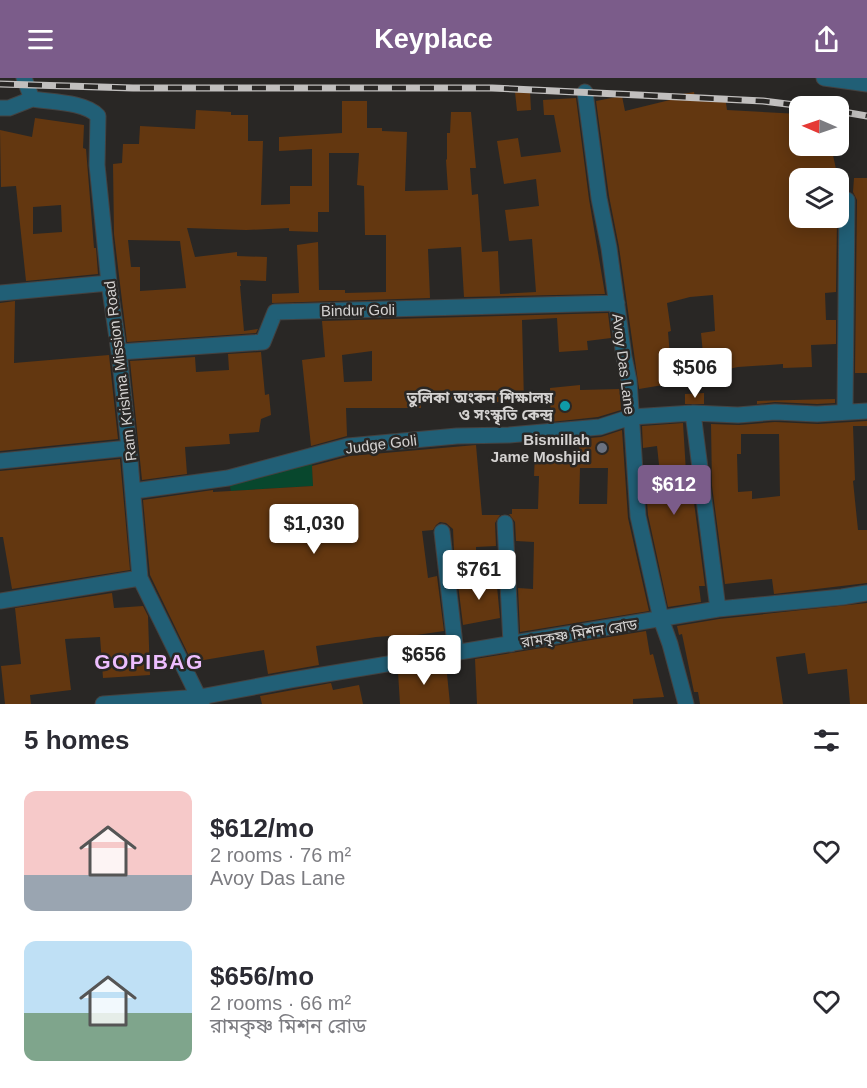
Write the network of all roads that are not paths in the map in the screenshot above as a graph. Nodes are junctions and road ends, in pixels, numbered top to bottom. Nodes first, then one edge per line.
1 (24, 78) edge
2 (824, 78) edge
3 (867, 84) edge
4 (585, 92) dead end
5 (32, 99) junction
6 (0, 108) edge
7 (848, 228) edge
8 (109, 283) junction
9 (0, 294) edge
10 (617, 303) junction
11 (119, 352) junction
12 (845, 411) junction
13 (867, 411) edge
14 (693, 413) junction
15 (632, 417) junction
16 (129, 448) junction
17 (0, 461) edge
18 (134, 491) junction
19 (505, 523) dead end
20 (442, 532) dead end
21 (140, 578) junction
22 (867, 593) edge
23 (0, 601) edge
24 (718, 609) junction
25 (661, 619) junction
26 (511, 644) junction
27 (456, 653) junction
28 (201, 701) edge
29 (103, 704) edge
30 (686, 704) edge

1 - 5 street
2 - 3 street
4 - 10 street, Avoy Das Lane
5 - 6 street
5 - 8 street, Ram Krishna Mission Road
7 - 12 street
8 - 9 street
8 - 11 street, Ram Krishna Mission Road
10 - 11 street, Bindur Goli
10 - 15 street, Avoy Das Lane
11 - 16 street, Ram Krishna Mission Road
12 - 13 street, Judge Goli
12 - 14 street, Judge Goli
14 - 15 street, Judge Goli
14 - 24 street
15 - 18 street, Judge Goli
15 - 25 street, Avoy Das Lane
16 - 17 street
16 - 18 street, Ram Krishna Mission Road
18 - 21 street, Ram Krishna Mission Road
19 - 26 street
20 - 27 street
21 - 23 street
21 - 28 street, Ram Krishna Mission Road
22 - 24 street, রামকৃষ্ণ মিশন রোড
24 - 25 street, রামকৃষ্ণ মিশন রোড
25 - 26 street, রামকৃষ্ণ মিশন রোড
25 - 30 street, Avoy Das Lane
26 - 27 street, রামকৃষ্ণ মিশন রোড
27 - 28 street, রামকৃষ্ণ মিশন রোড
28 - 29 street, রামকৃষ্ণ মিশন রোড

